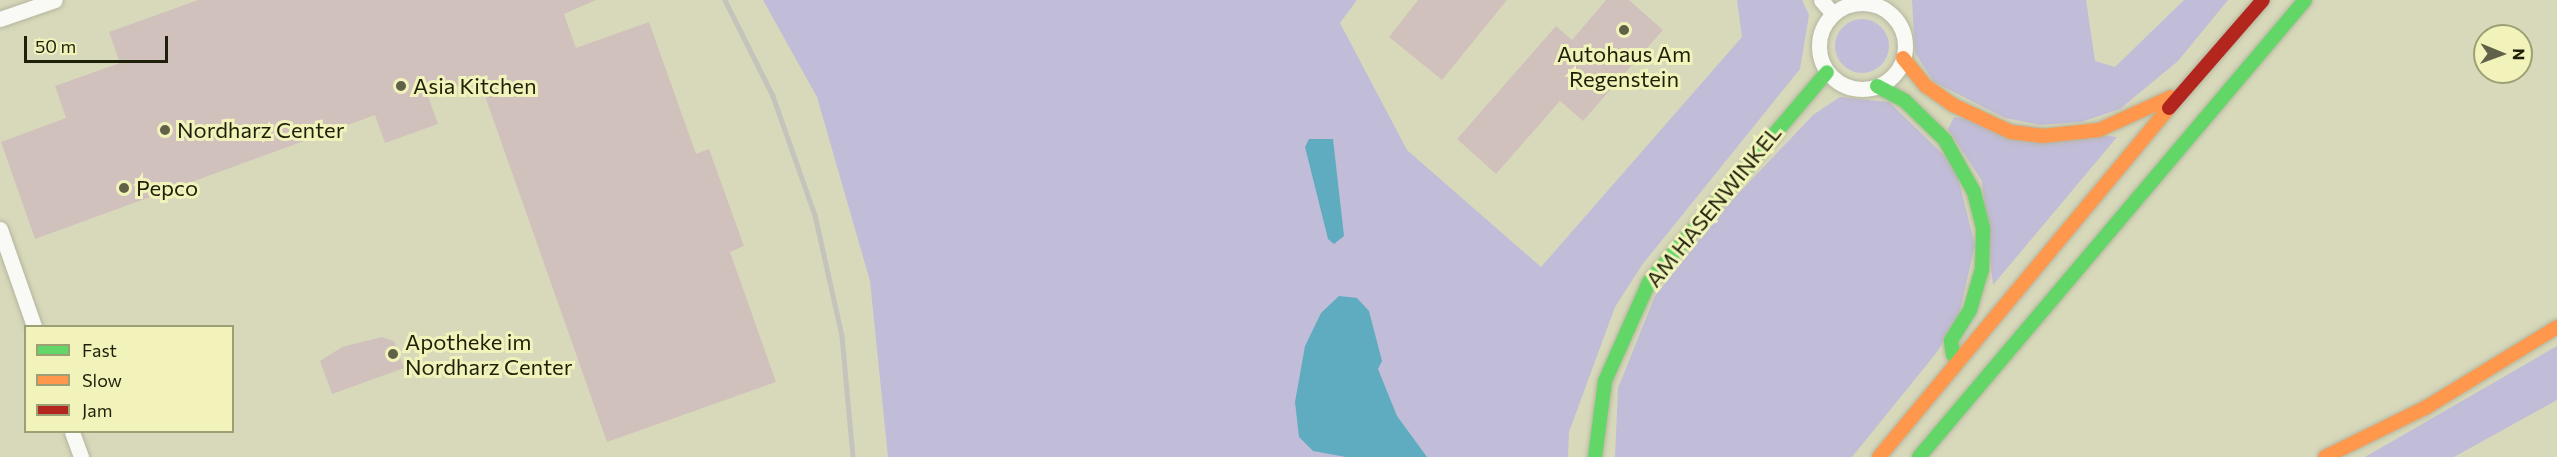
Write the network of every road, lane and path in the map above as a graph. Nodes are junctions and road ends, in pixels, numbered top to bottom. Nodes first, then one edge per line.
1 (55, 0) edge
2 (1821, 0) edge
3 (2263, 0) edge
4 (2304, 0) edge
5 (1885, 4) edge
6 (1833, 14) junction
7 (0, 18) edge
8 (1903, 57) junction
9 (1827, 72) junction
10 (1877, 86) junction
11 (2181, 93) junction
12 (0, 229) edge
13 (33, 325) edge
14 (2557, 327) edge
15 (1955, 363) junction
16 (72, 433) edge
17 (81, 457) edge
18 (1595, 457) edge
19 (1879, 457) edge
20 (1919, 457) edge
21 (2325, 457) edge

1 - 7 street
2 - 6 street
3 - 11 main road
4 - 20 main road
5 - 6 street
5 - 8 street
6 - 9 street
8 - 10 street
8 - 11 main road
9 - 10 street
9 - 18 main road, AM HASENWINKEL
10 - 15 main road
11 - 15 main road
12 - 13 street
14 - 21 main road
15 - 19 main road
16 - 17 street

